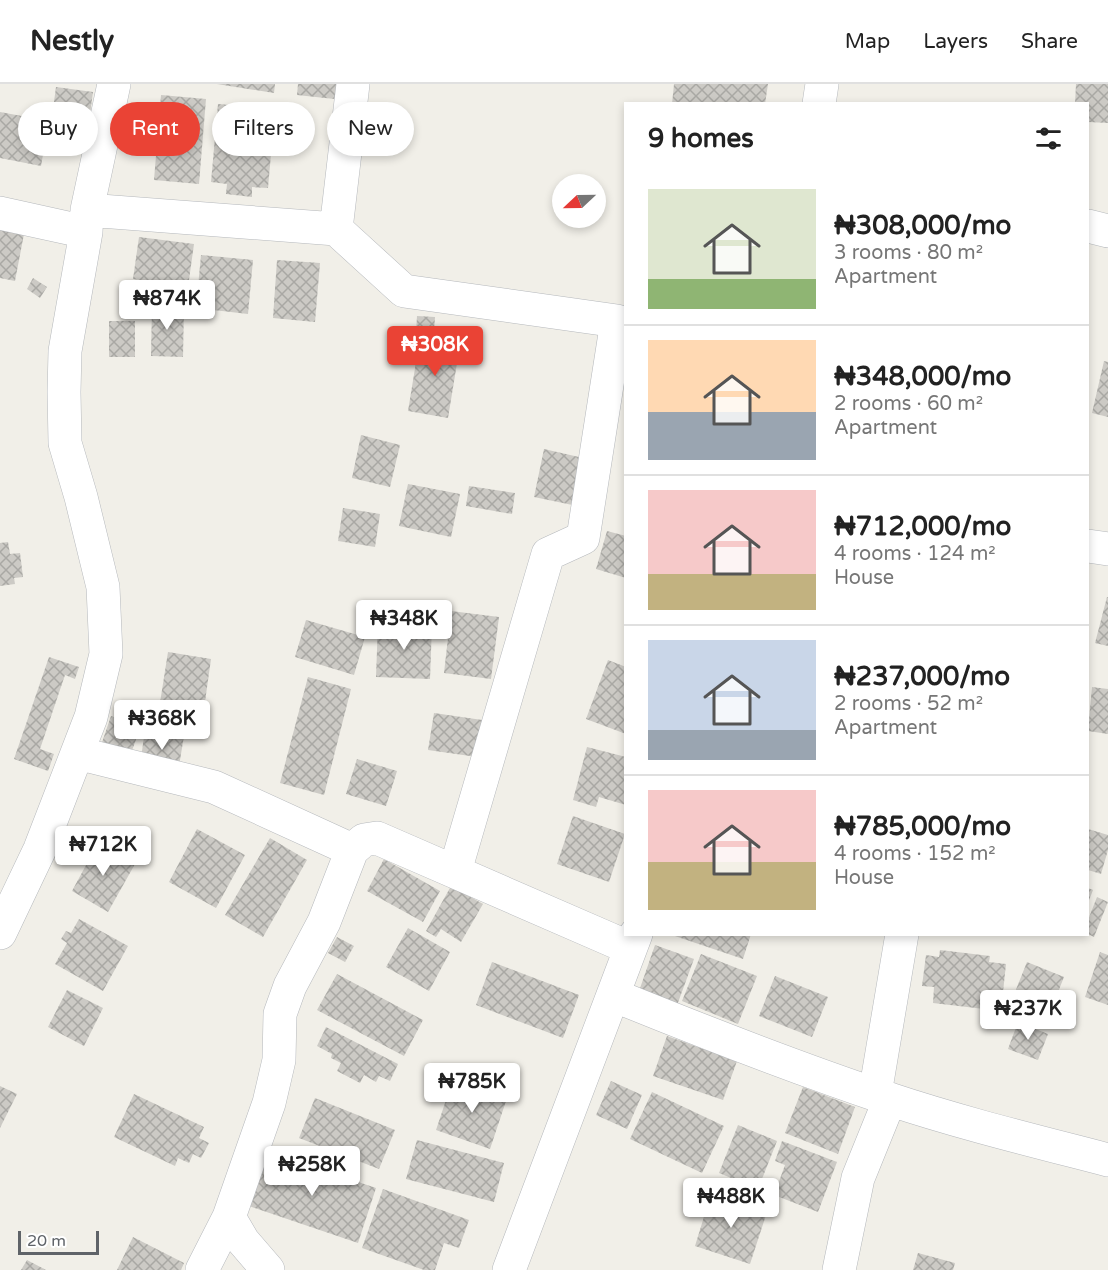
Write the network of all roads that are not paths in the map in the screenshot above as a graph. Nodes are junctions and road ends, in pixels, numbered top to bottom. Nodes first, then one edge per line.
1 (114, 84) edge
2 (353, 84) edge
3 (822, 84) edge
4 (819, 102) edge
5 (0, 213) edge
6 (87, 221) junction
7 (1089, 226) edge
8 (336, 230) junction
9 (1108, 231) edge
10 (1089, 546) edge
11 (1108, 549) edge
12 (77, 753) junction
13 (352, 850) junction
14 (455, 871) junction
15 (0, 933) edge
16 (902, 936) edge
17 (633, 941) edge
18 (613, 995) junction
19 (883, 1096) junction
20 (1108, 1160) edge
21 (230, 1217) junction
22 (202, 1270) edge
23 (268, 1270) edge
24 (509, 1270) edge
25 (839, 1270) edge

1 - 6 street
2 - 8 street
3 - 4 street
5 - 6 street
6 - 8 street
6 - 12 street
7 - 9 street
8 - 14 street
10 - 11 street
12 - 13 street
12 - 15 street
13 - 14 street
13 - 21 street
14 - 17 street
16 - 19 street
17 - 18 street
18 - 19 street
18 - 24 street
19 - 20 street
19 - 25 street
21 - 22 street
21 - 23 street

